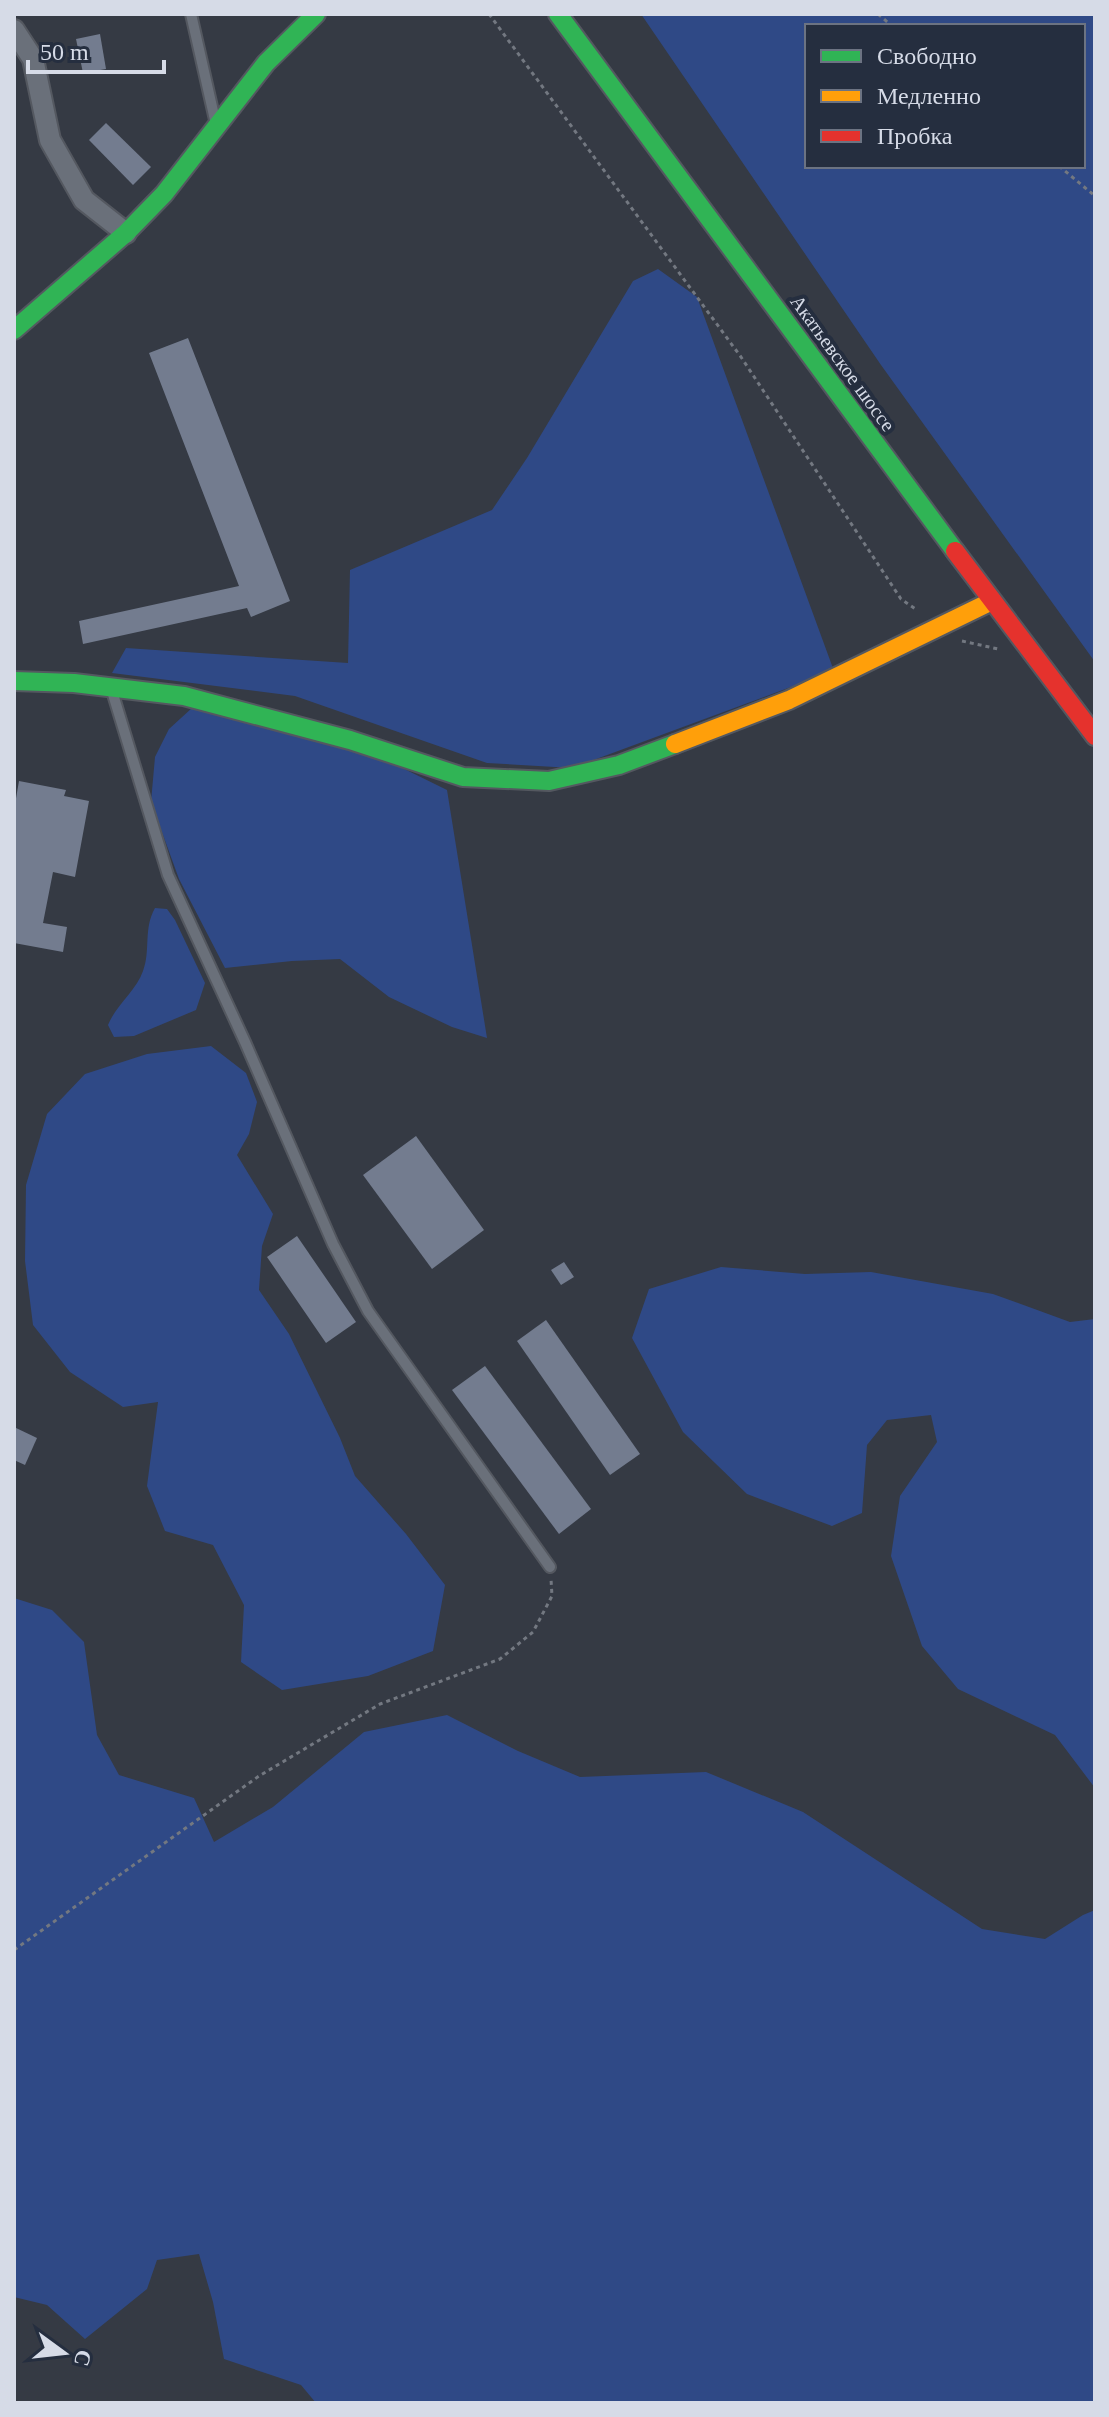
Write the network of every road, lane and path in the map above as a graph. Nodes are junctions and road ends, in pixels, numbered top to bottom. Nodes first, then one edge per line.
1 (191, 14) edge
2 (316, 14) edge
3 (489, 14) edge
4 (558, 14) edge
5 (14, 30) edge
6 (217, 126) junction
7 (1061, 168) edge
8 (1095, 196) edge
9 (126, 233) junction
10 (14, 330) edge
11 (992, 601) junction
12 (938, 627) junction
13 (1001, 650) dead end
14 (14, 681) edge
15 (111, 687) junction
16 (1095, 736) edge
17 (550, 1567) joint
18 (14, 1950) edge

1 - 6 lane
2 - 6 street
3 - 12 path
4 - 11 street, Акатьевское шоссе
5 - 9 street
6 - 9 street
7 - 8 path
9 - 10 street
11 - 12 street
11 - 16 street, Акатьевское шоссе
12 - 13 path
12 - 15 street
14 - 15 street
15 - 17 lane
17 - 18 path

